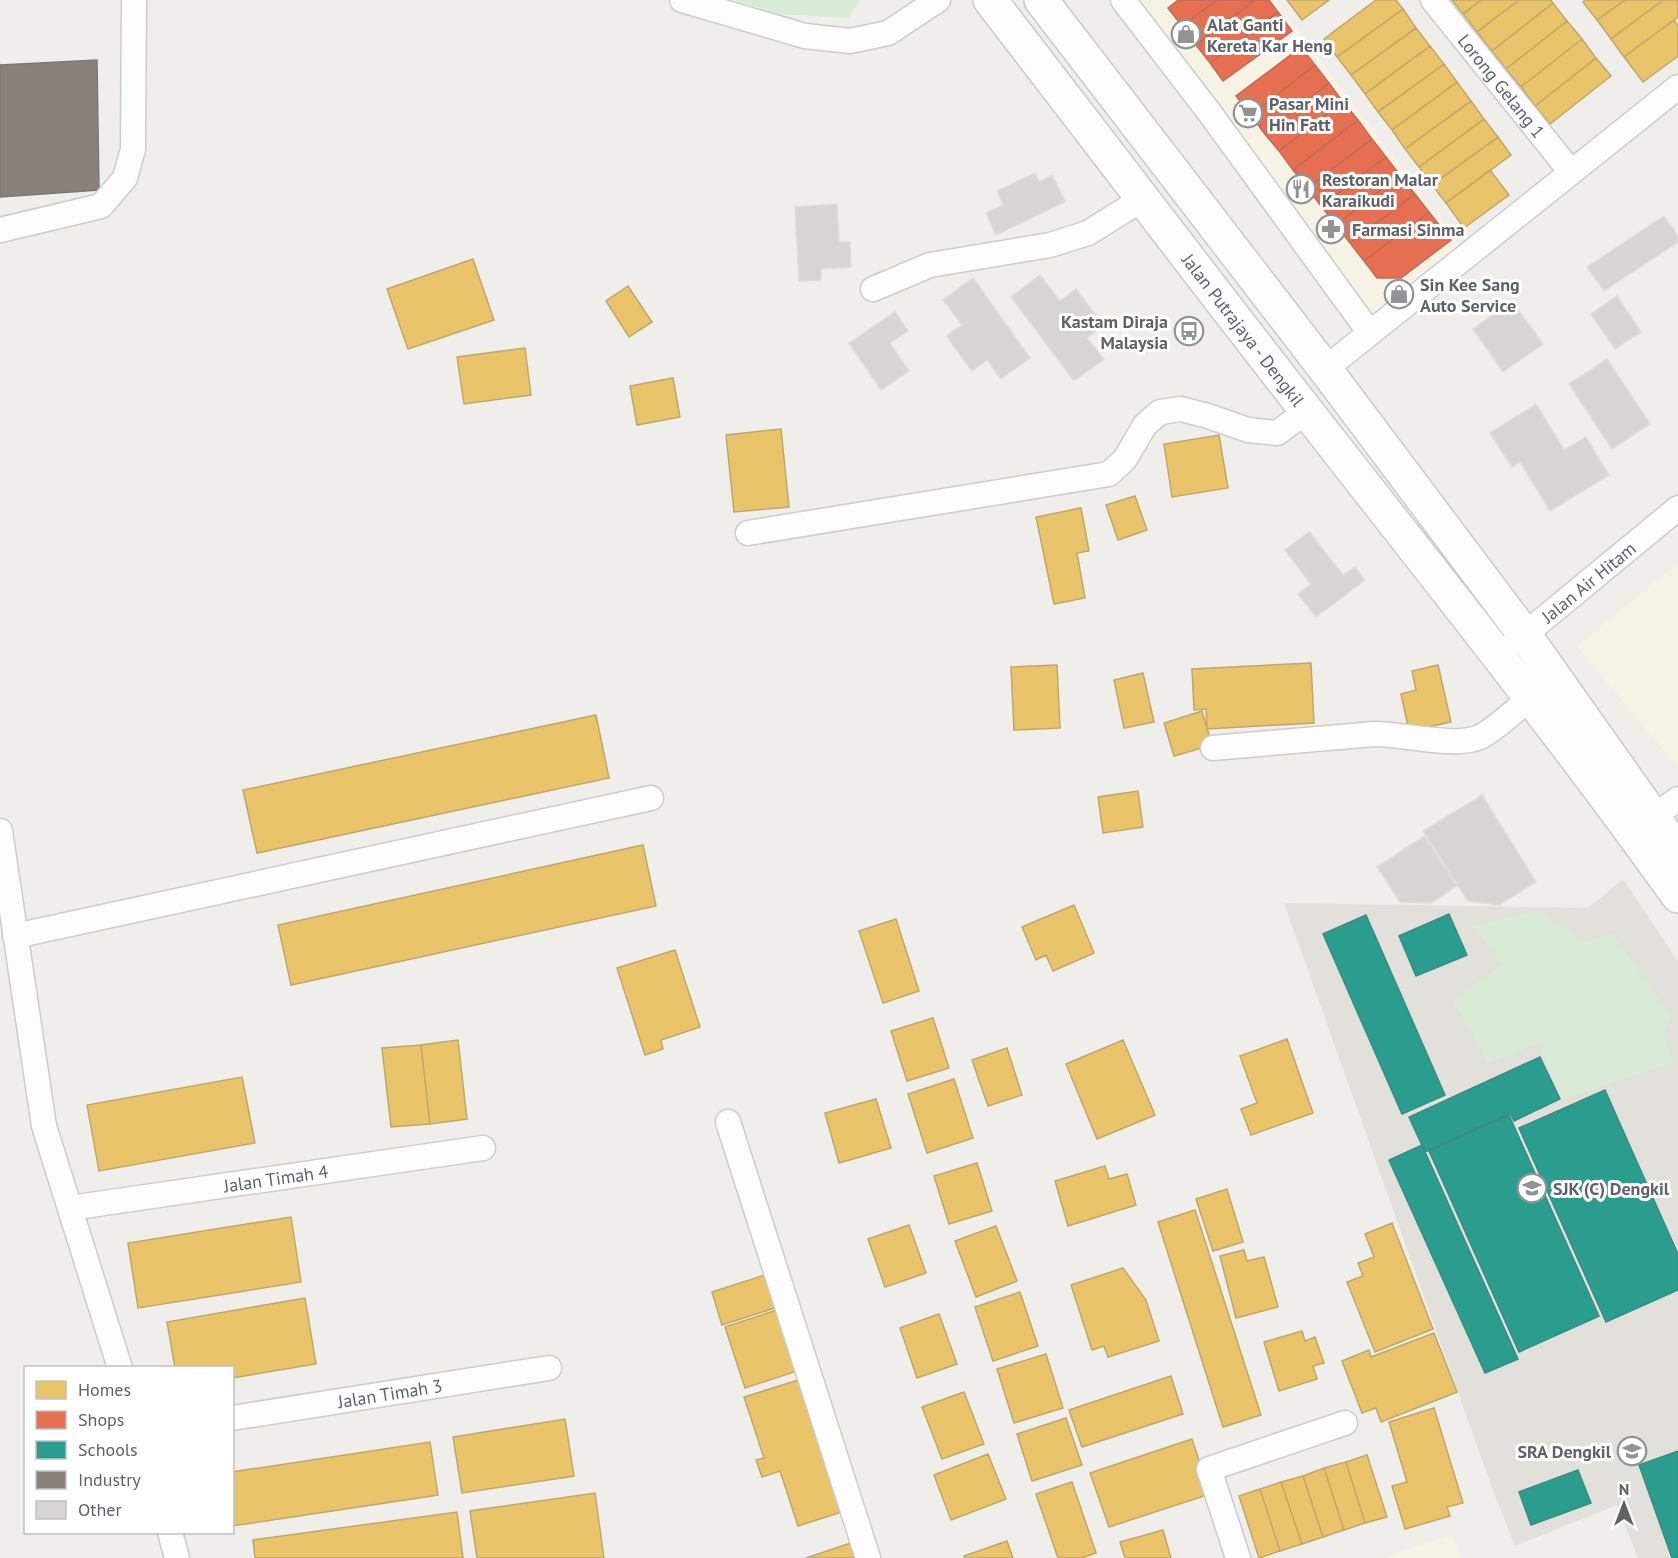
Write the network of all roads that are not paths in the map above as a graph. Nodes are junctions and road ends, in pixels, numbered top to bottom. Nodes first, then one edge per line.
1 (134, 0) edge
2 (682, 0) edge
3 (938, 0) edge
4 (990, 0) edge
5 (1041, 0) edge
6 (1123, 0) edge
7 (1433, 0) edge
8 (1678, 87) edge
9 (1571, 172) junction
10 (1144, 198) junction
11 (0, 230) edge
12 (873, 289) dead end
13 (1370, 333) junction
14 (1325, 369) junction
15 (1307, 411) junction
16 (1678, 508) edge
17 (748, 532) dead end
18 (1524, 634) junction
19 (1500, 657) junction
20 (1531, 697) junction
21 (1212, 748) dead end
22 (651, 798) dead end
23 (1665, 808) edge
24 (1, 845) edge
25 (1678, 852) edge
26 (1678, 896) edge
27 (15, 936) junction
28 (728, 1122) dead end
29 (483, 1148) dead end
30 (70, 1208) junction
31 (119, 1366) edge
32 (549, 1368) dead end
33 (234, 1418) edge
34 (1345, 1423) dead end
35 (170, 1534) edge
36 (177, 1558) edge
37 (868, 1558) edge
38 (1238, 1558) edge

1 - 11 street
2 - 3 street
4 - 10 main road, Jalan Putrajaya - Dengkil
5 - 14 main road
6 - 13 street
7 - 9 street, Lorong Gelang 1
8 - 9 street
9 - 13 street
10 - 12 street
10 - 15 main road, Jalan Putrajaya - Dengkil
13 - 14 street
14 - 18 main road
15 - 17 street
15 - 19 main road, Jalan Putrajaya - Dengkil
16 - 18 street, Jalan Air Hitam
18 - 19 street, Jalan Air Hitam
18 - 23 main road
19 - 20 main road, Jalan Putrajaya - Dengkil
20 - 21 street
20 - 26 main road, Jalan Putrajaya - Dengkil
22 - 27 street
23 - 25 main road
24 - 27 street
27 - 30 street
28 - 37 street
29 - 30 street, Jalan Timah 4
30 - 31 street
32 - 33 street, Jalan Timah 3
34 - 38 street
35 - 36 street

